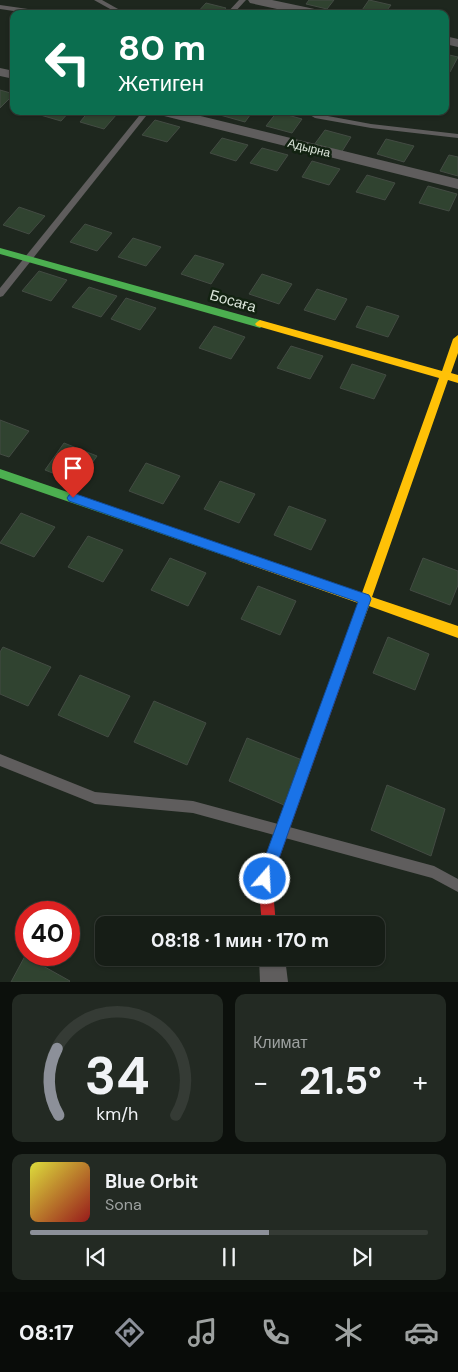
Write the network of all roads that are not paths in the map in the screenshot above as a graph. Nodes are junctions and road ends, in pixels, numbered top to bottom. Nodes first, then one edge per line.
1 (97, 0) edge
2 (243, 0) edge
3 (254, 0) edge
4 (0, 8) edge
5 (16, 10) edge
6 (116, 10) edge
7 (232, 10) edge
8 (300, 10) edge
9 (144, 115) edge
10 (177, 115) edge
11 (313, 115) edge
12 (458, 136) edge
13 (458, 184) edge
14 (0, 250) edge
15 (29, 259) junction
16 (0, 294) edge
17 (458, 338) edge
18 (445, 376) junction
19 (458, 380) edge
20 (0, 473) edge
21 (365, 599) junction
22 (458, 632) edge
23 (0, 760) edge
24 (282, 831) junction
25 (458, 886) edge
26 (268, 916) edge
27 (273, 966) edge
28 (274, 982) edge

1 - 6 lane
2 - 7 lane
3 - 8 street
4 - 5 lane
9 - 15 lane
10 - 13 street, Адырна
11 - 12 lane
14 - 15 street, Босаға
15 - 16 lane
15 - 18 street, Босаға
17 - 18 street
18 - 19 street, Босаға
18 - 21 street
20 - 21 street
21 - 22 street
21 - 24 street
23 - 24 lane
24 - 25 lane
24 - 26 street
27 - 28 street

